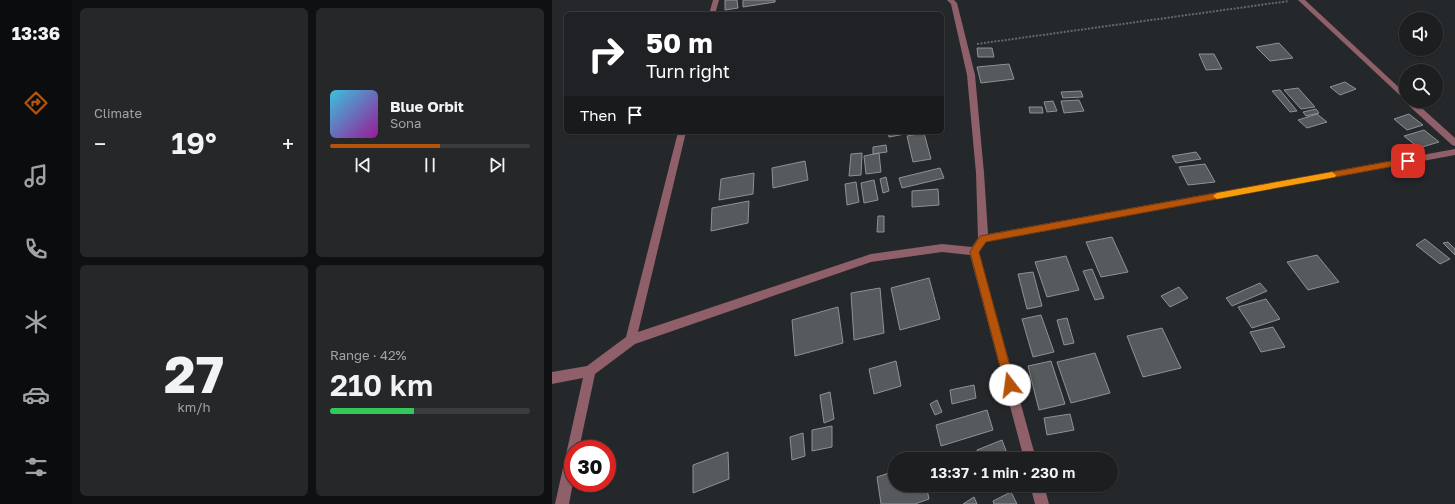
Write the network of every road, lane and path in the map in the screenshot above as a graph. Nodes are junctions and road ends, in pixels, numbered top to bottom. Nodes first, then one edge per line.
1 (716, 0) edge
2 (950, 0) edge
3 (1296, 0) edge
4 (1301, 0) edge
5 (713, 12) edge
6 (964, 46) junction
7 (1399, 91) edge
8 (1418, 108) edge
9 (682, 134) edge
10 (1455, 143) edge
11 (1455, 152) edge
12 (983, 239) junction
13 (974, 252) junction
14 (631, 340) junction
15 (590, 371) junction
16 (552, 378) edge
17 (575, 440) edge
18 (1028, 452) edge
19 (564, 492) edge
20 (1039, 492) edge
21 (562, 504) edge
22 (1042, 504) edge

1 - 5 street
2 - 6 street
3 - 6 path
4 - 7 street
6 - 12 street
8 - 10 street
9 - 14 street
11 - 12 street
12 - 13 street
13 - 14 street
13 - 18 street
14 - 15 street
15 - 16 street
15 - 17 street
19 - 21 street
20 - 22 street

